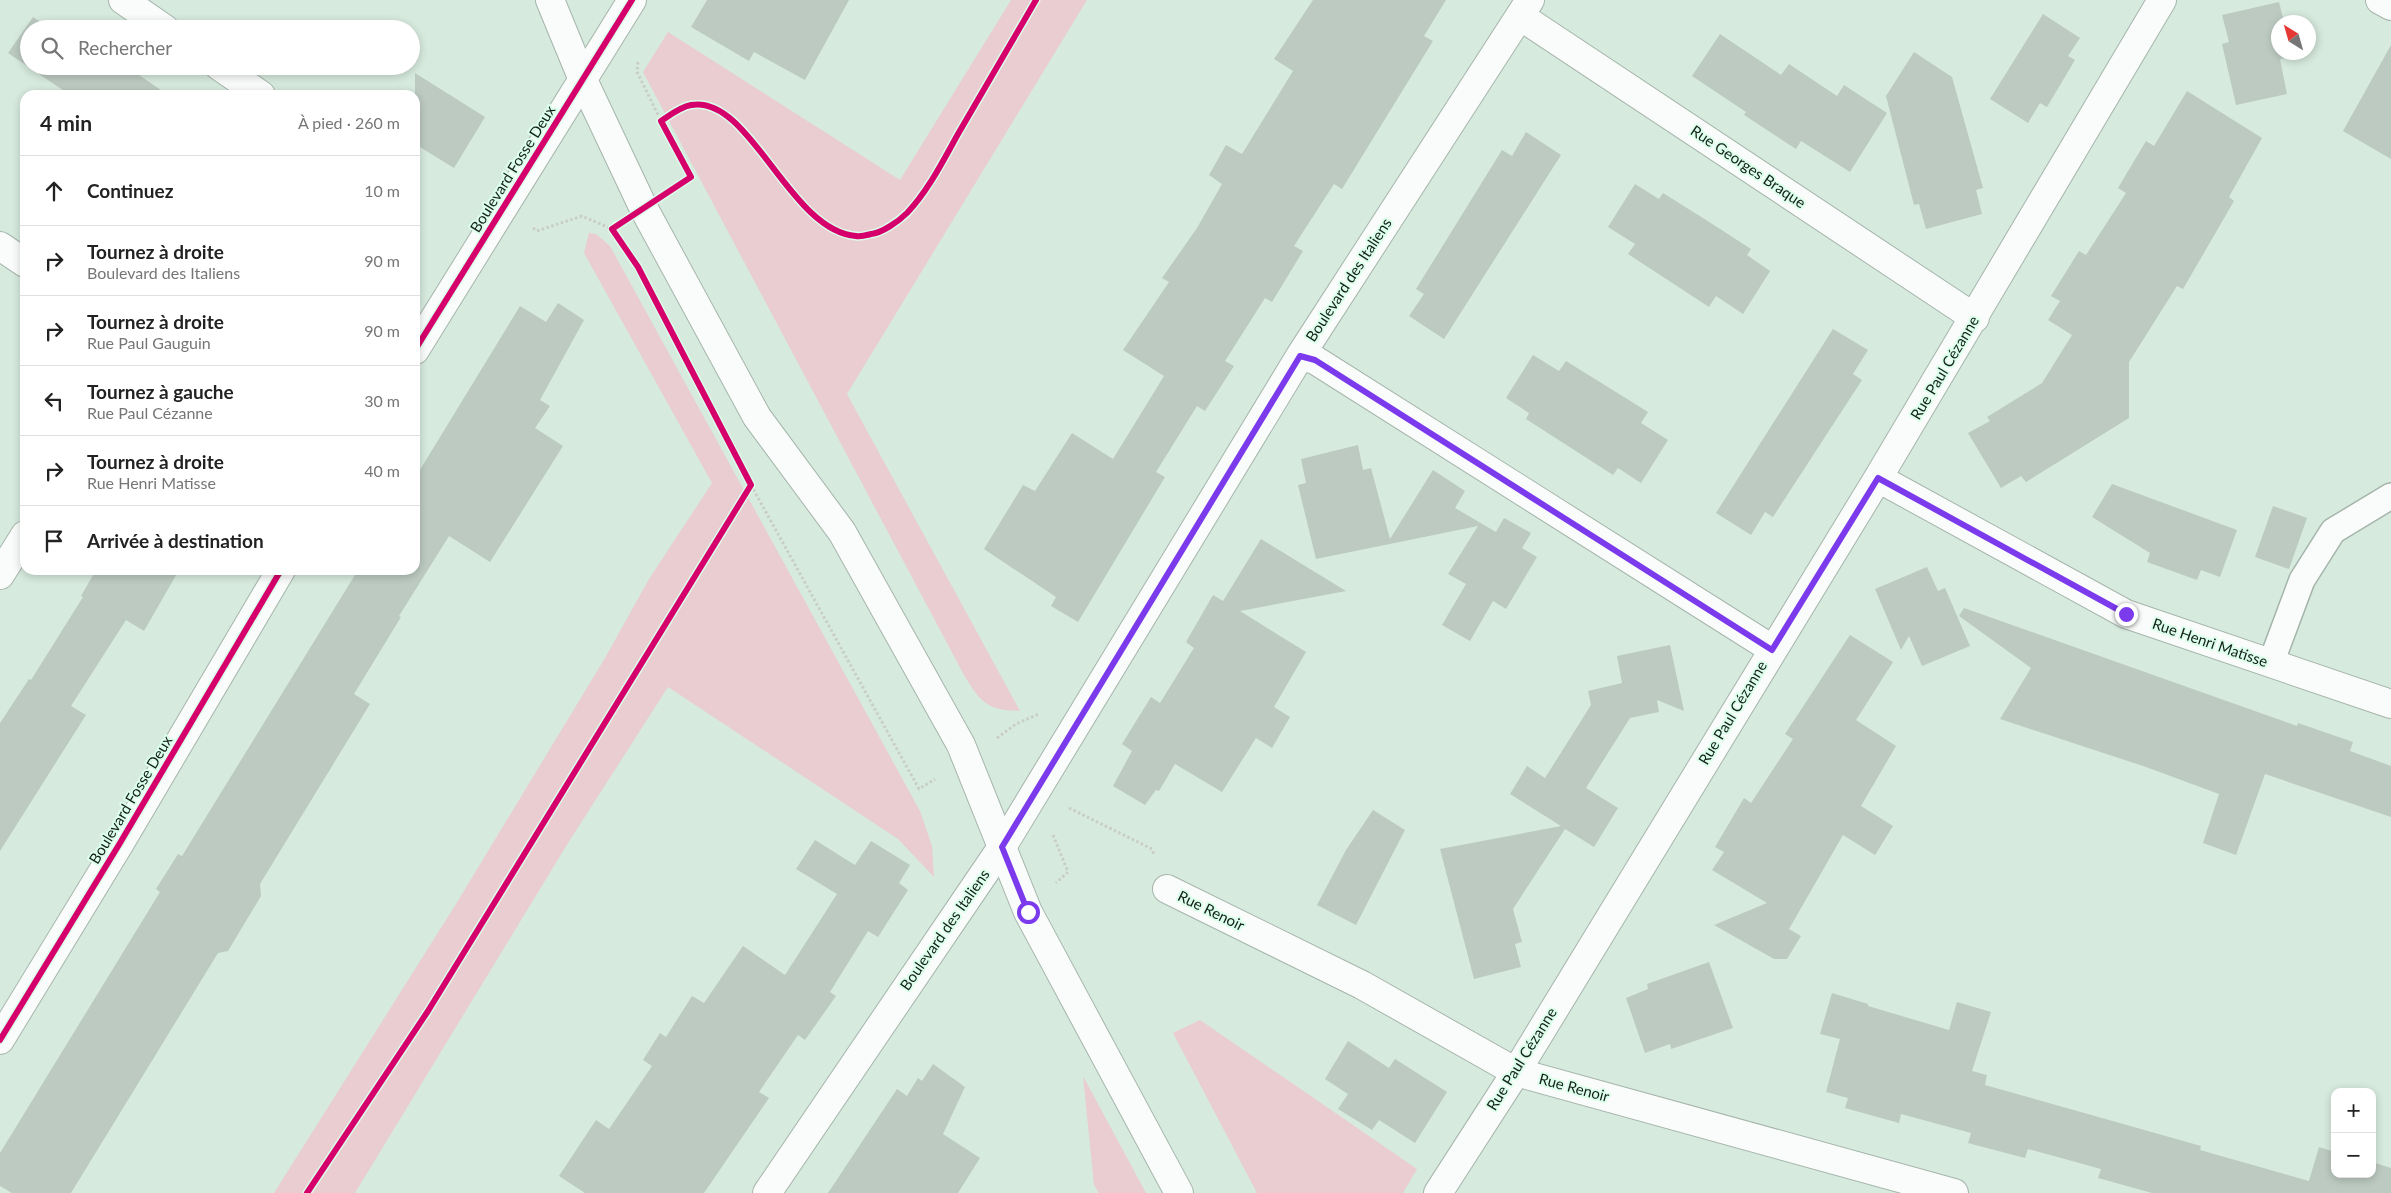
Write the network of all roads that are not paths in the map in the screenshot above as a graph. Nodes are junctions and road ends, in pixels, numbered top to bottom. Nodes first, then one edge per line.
1 (123, 0) edge
2 (550, 0) edge
3 (632, 0) edge
4 (2162, 0) edge
5 (2380, 0) edge
6 (2391, 6) edge
7 (1525, 8) edge
8 (151, 20) edge
9 (232, 75) edge
10 (583, 80) junction
11 (254, 90) edge
12 (0, 246) edge
13 (20, 260) edge
14 (1975, 318) junction
15 (420, 342) edge
16 (1300, 356) junction
17 (1878, 478) junction
18 (2391, 496) edge
19 (20, 543) edge
20 (0, 575) edge
21 (278, 575) edge
22 (1772, 650) junction
23 (2271, 664) junction
24 (2391, 704) edge
25 (1002, 847) junction
26 (1167, 889) road end
27 (0, 1040) edge
28 (1516, 1072) junction
29 (767, 1193) edge
30 (1179, 1193) edge
31 (1438, 1193) edge
32 (1954, 1193) edge

1 - 8 street
2 - 10 street
3 - 10 street, Boulevard Fosse Deux
4 - 14 street, Rue Paul Cézanne
5 - 6 street
7 - 14 street, Rue Georges Braque
7 - 16 street, Boulevard des Italiens
9 - 11 street
10 - 15 street, Boulevard Fosse Deux
10 - 25 street
12 - 13 street
14 - 17 street, Rue Paul Cézanne
16 - 22 street
16 - 25 street, Boulevard des Italiens
17 - 22 street, Rue Paul Cézanne
17 - 23 street, Rue Henri Matisse
18 - 23 lane
19 - 20 street
21 - 27 street, Boulevard Fosse Deux
22 - 28 street, Rue Paul Cézanne
23 - 24 street, Rue Henri Matisse
25 - 29 street, Boulevard des Italiens
25 - 30 street
26 - 28 street, Rue Renoir
28 - 31 street, Rue Paul Cézanne
28 - 32 street, Rue Renoir

